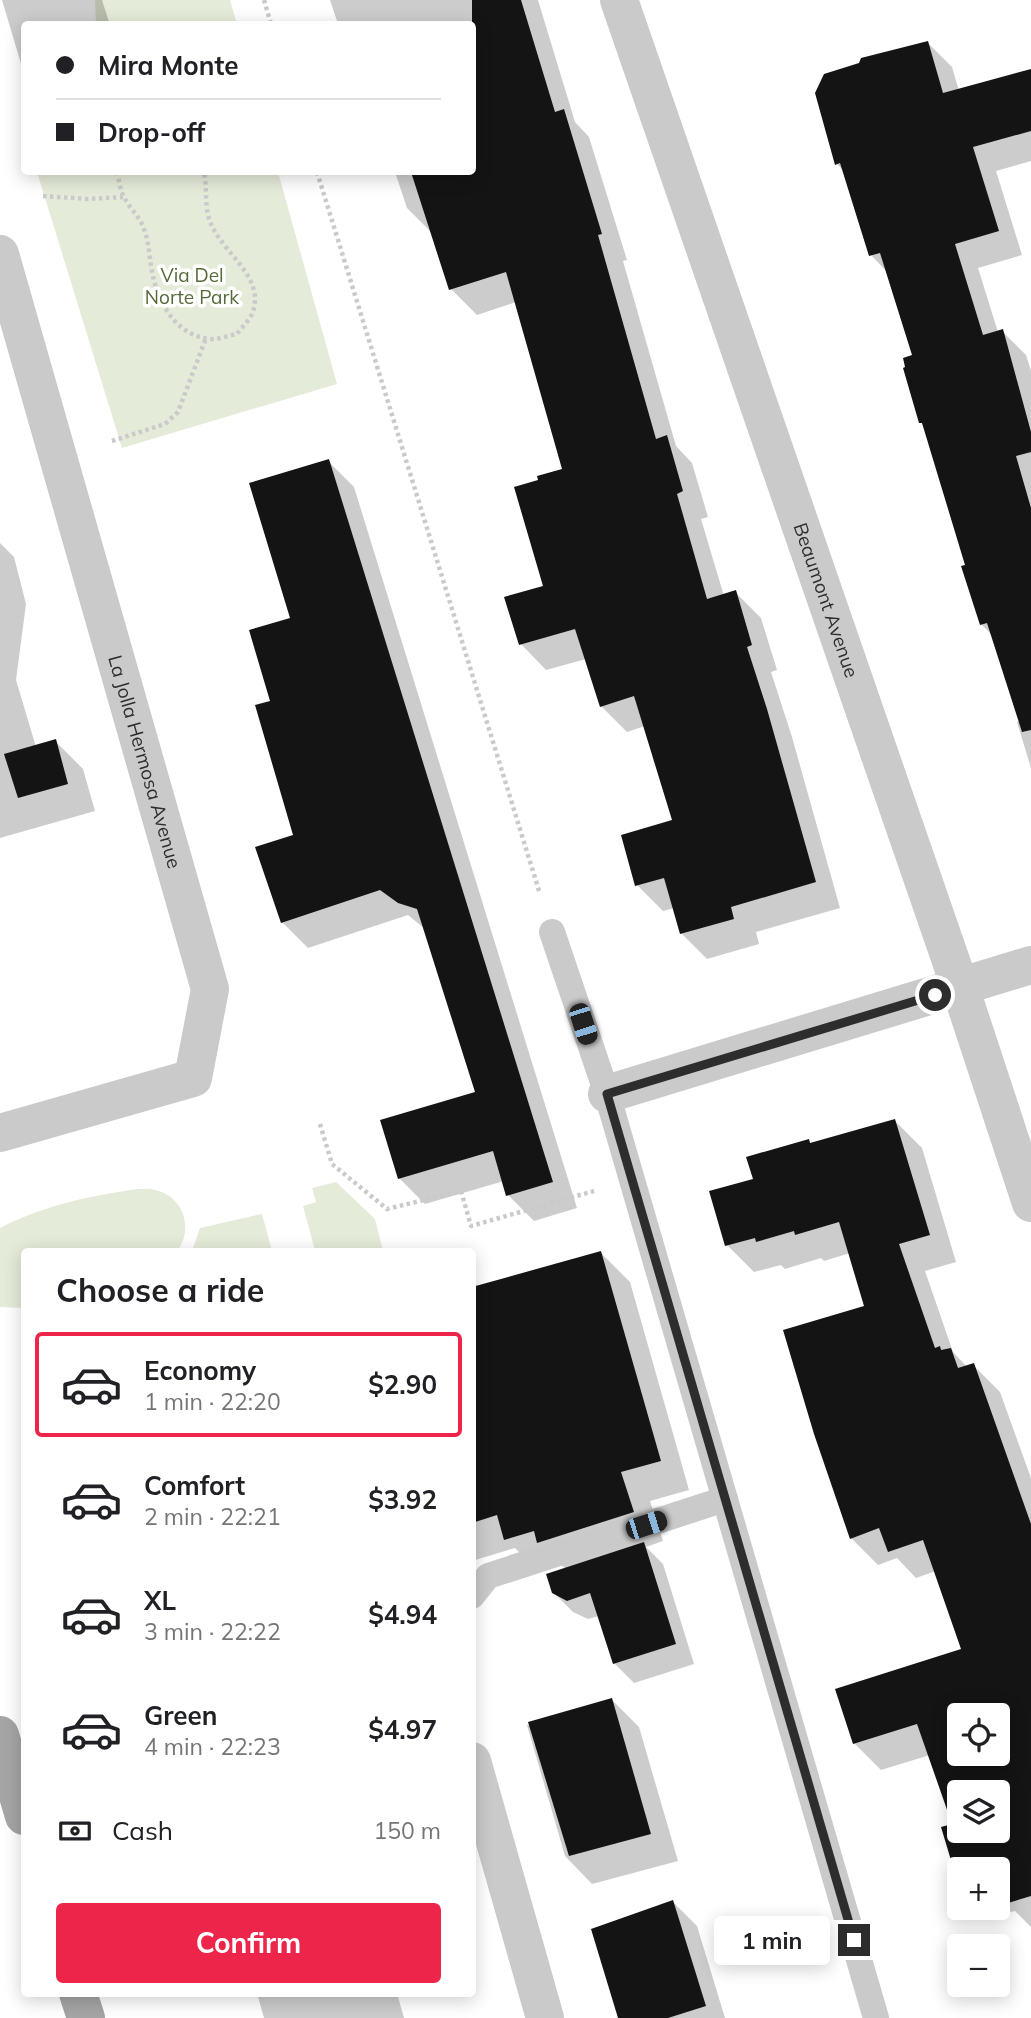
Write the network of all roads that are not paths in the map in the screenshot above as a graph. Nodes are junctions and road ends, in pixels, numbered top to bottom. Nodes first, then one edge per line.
1 (619, 0) edge
2 (0, 254) edge
3 (552, 932) road end
4 (1031, 965) edge
5 (960, 987) junction
6 (607, 1094) junction
7 (0, 1133) edge
8 (1031, 1203) edge
9 (725, 1499) junction
10 (476, 1591) edge
11 (0, 1735) edge
12 (476, 1775) edge
13 (21, 1806) edge
14 (79, 1997) edge
15 (86, 2018) edge
16 (545, 2018) edge
17 (876, 2018) edge

1 - 5 street, Beaumont Avenue
2 - 7 street, La Jolla Hermosa Avenue
3 - 6 lane
4 - 5 street
5 - 6 street
5 - 8 street, Beaumont Avenue
6 - 9 lane
9 - 10 lane
9 - 17 lane
11 - 13 main road
12 - 16 street
14 - 15 main road

